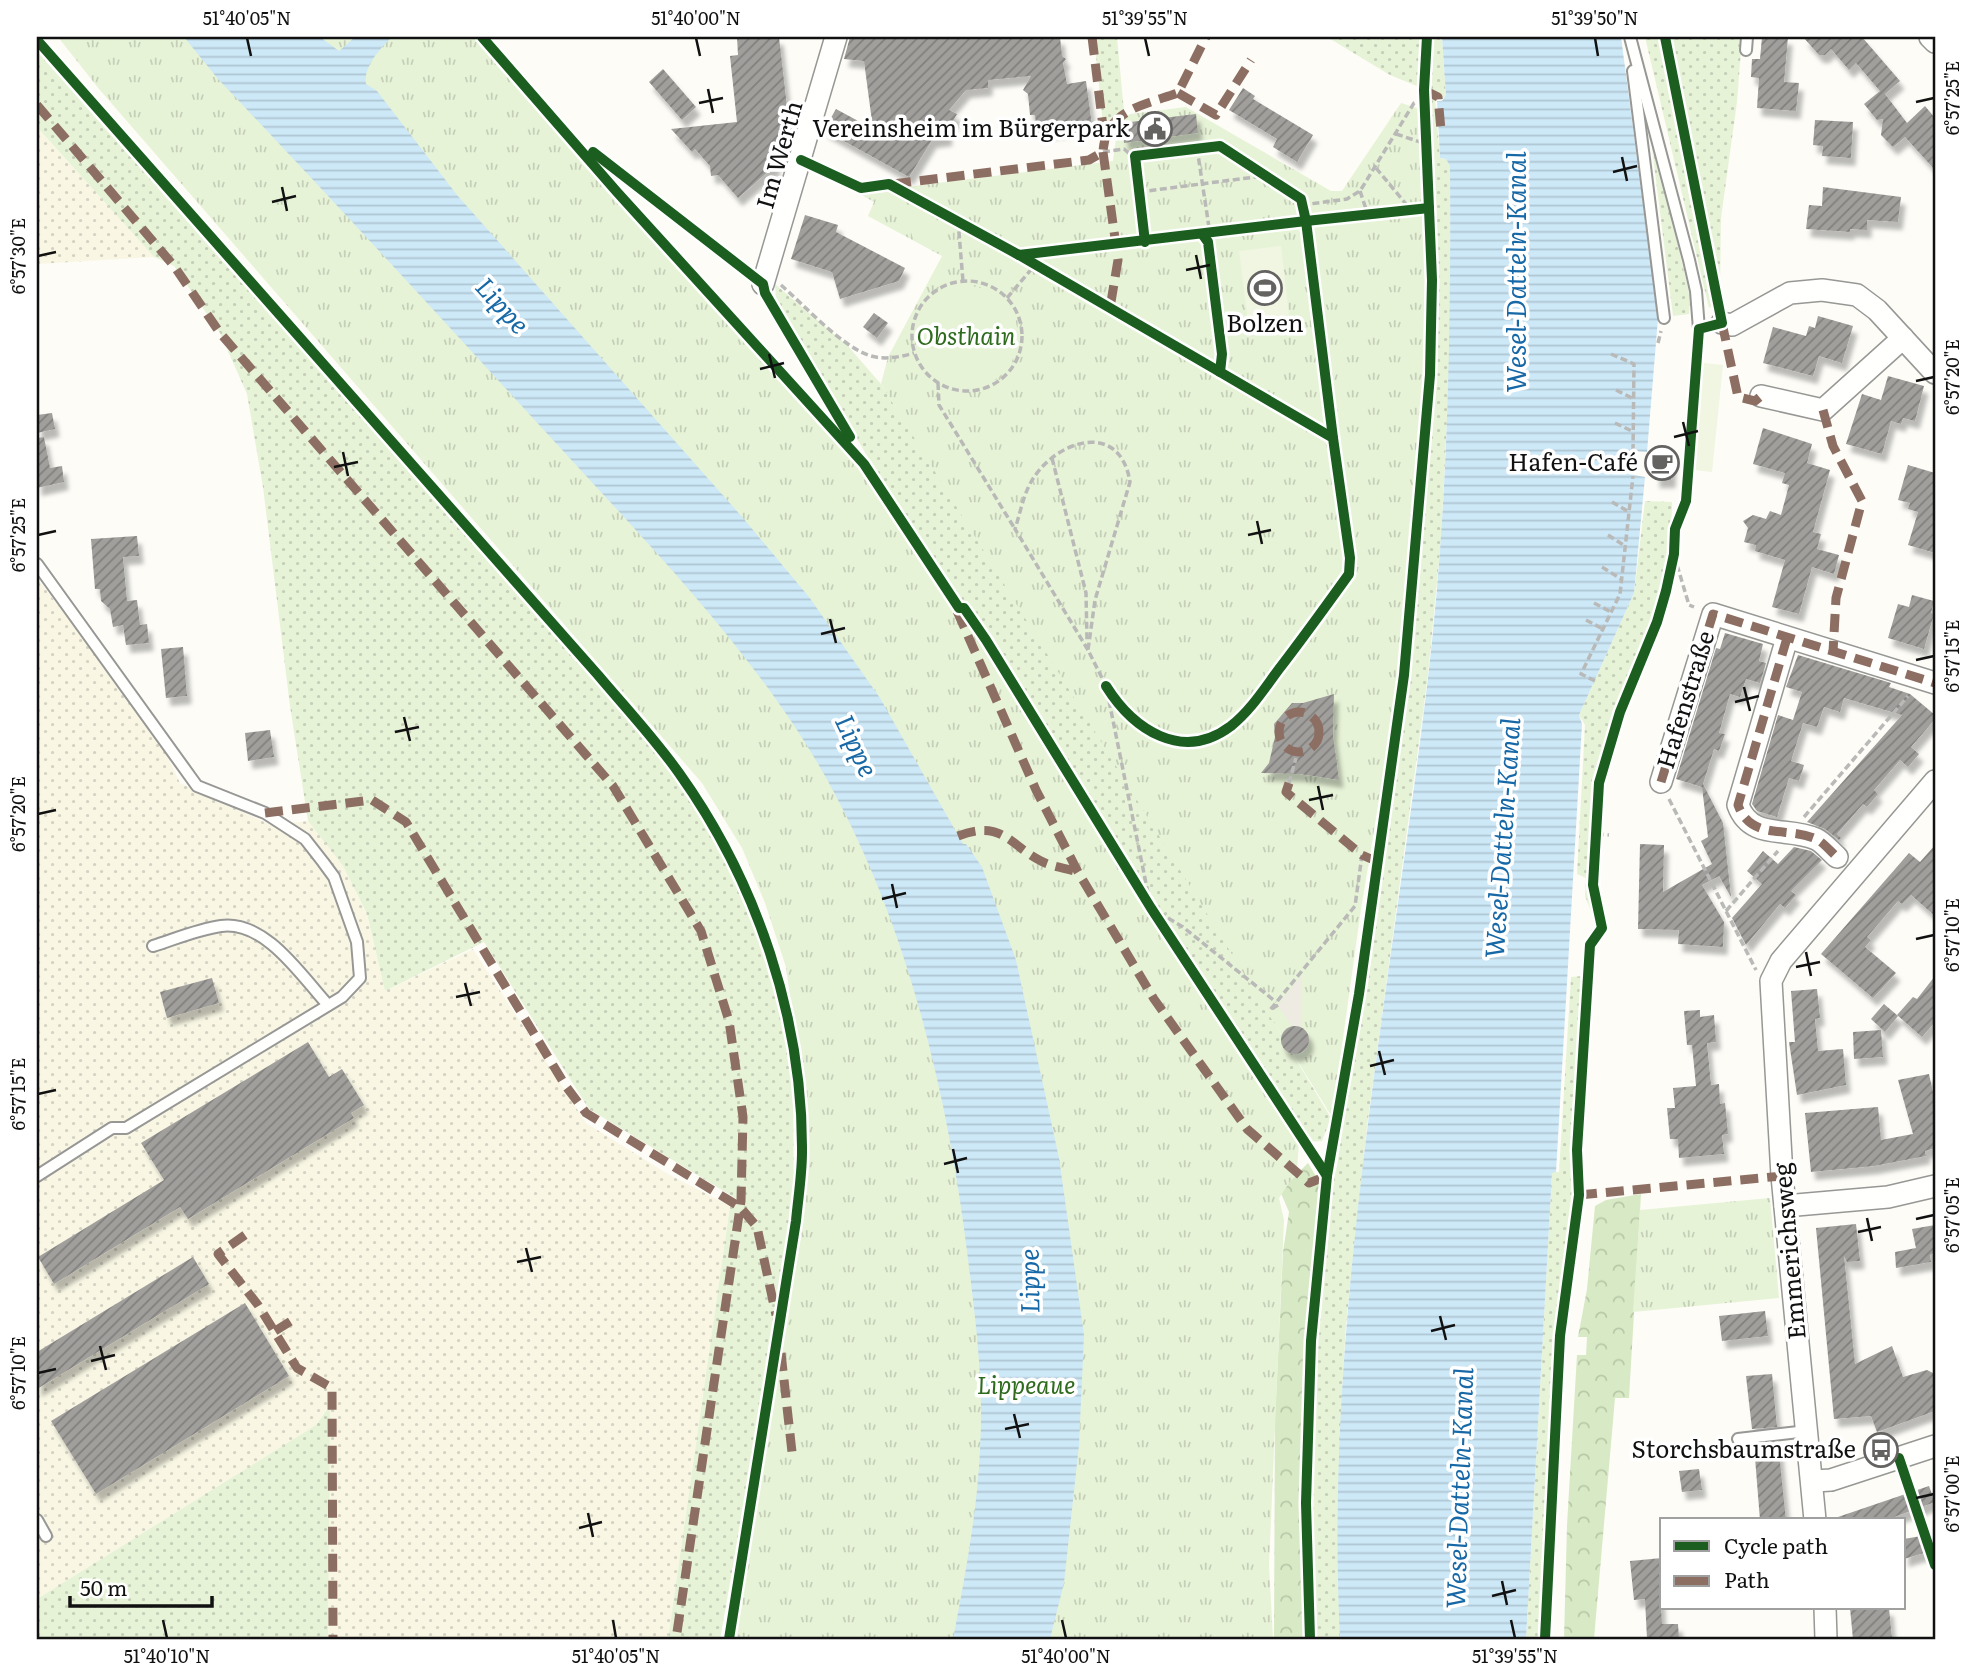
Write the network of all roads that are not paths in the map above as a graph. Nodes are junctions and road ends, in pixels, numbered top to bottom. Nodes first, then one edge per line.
1 (836, 37) edge
2 (1630, 37) edge
3 (1747, 37) edge
4 (1930, 37) edge
5 (1935, 41) edge
6 (1746, 50) dead end
7 (765, 278) road end
8 (1664, 318) dead end
9 (1722, 323) joint
10 (1903, 338) junction
11 (1935, 373) edge
12 (1761, 396) dead end
13 (37, 564) edge
14 (1787, 638) junction
15 (1929, 681) edge
16 (1935, 781) edge
17 (1661, 782) road end
18 (1838, 857) joint
19 (1856, 872) junction
20 (153, 946) dead end
21 (328, 1005) junction
22 (37, 1176) edge
23 (1935, 1186) edge
24 (1785, 1206) junction
25 (1807, 1431) junction
26 (1738, 1439) dead end
27 (1935, 1446) edge
28 (1814, 1481) junction
29 (1815, 1518) edge
30 (37, 1520) edge
31 (46, 1536) dead end
32 (1825, 1610) edge
33 (1826, 1639) edge

1 - 7 street, Im Werth
2 - 8 lane
2 - 9 lane
3 - 6 lane
4 - 5 street
9 - 10 street
10 - 11 street
10 - 12 street
13 - 21 lane
14 - 15 street, Hafenstraße
14 - 17 street, Hafenstraße
14 - 18 street
16 - 19 street
18 - 19 lane
19 - 24 street, Emmerichsweg
20 - 21 lane
21 - 22 lane
23 - 24 street
24 - 25 street, Emmerichsweg
25 - 26 lane
25 - 28 street, Emmerichsweg
27 - 28 street
28 - 29 street, Emmerichsweg
30 - 31 lane
32 - 33 street

